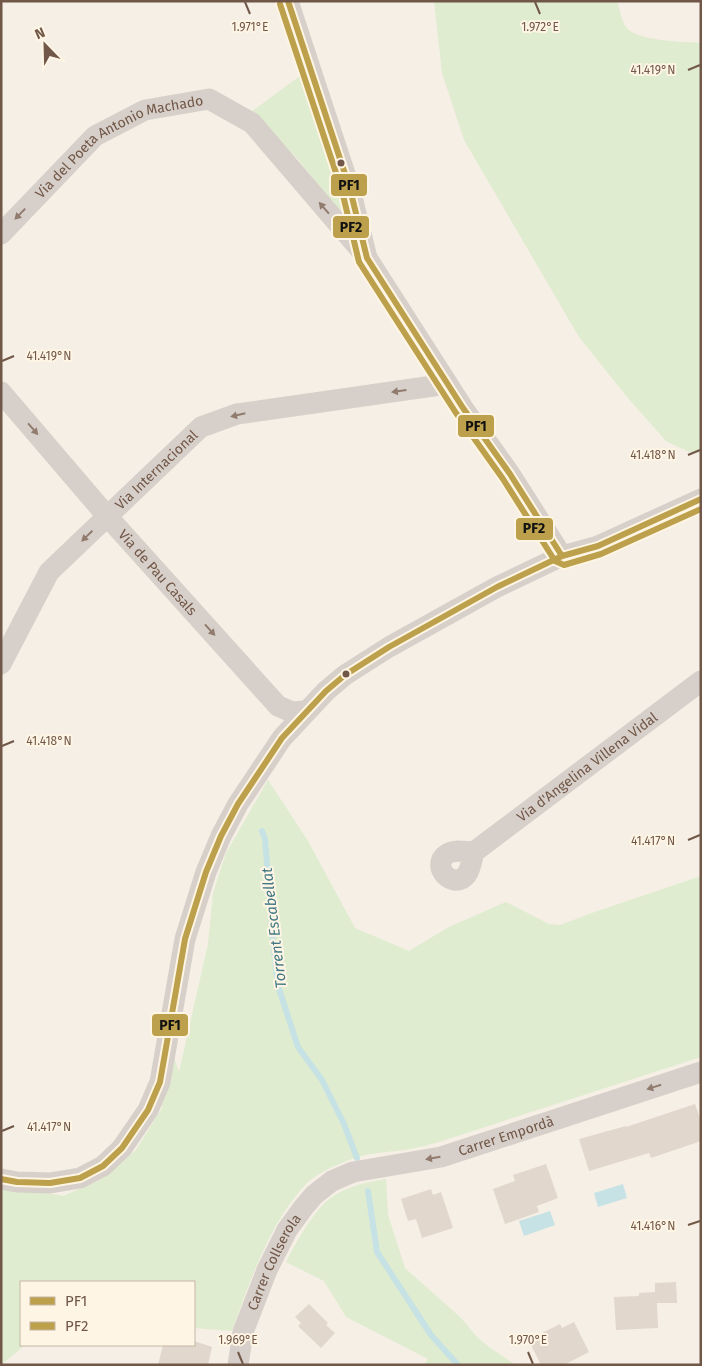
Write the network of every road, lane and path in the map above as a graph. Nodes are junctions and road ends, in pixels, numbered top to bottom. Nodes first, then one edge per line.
1 (287, 6) edge
2 (1, 234) edge
3 (367, 258) junction
4 (447, 384) junction
5 (1, 392) edge
6 (701, 499) edge
7 (107, 516) junction
8 (562, 556) junction
9 (1, 664) edge
10 (701, 681) edge
11 (305, 712) junction
12 (474, 852) dead end
13 (701, 1072) edge
14 (1, 1179) edge
15 (314, 1195) joint
16 (238, 1365) edge

1 - 3 street
3 -> 2 street, Via del Poeta Antonio Machado
3 - 4 street
4 -> 7 street, Via Internacional
4 - 8 street
5 -> 7 street, Via de Pau Casals
6 - 8 street
7 -> 9 street, Via Internacional
7 -> 11 street, Via de Pau Casals
8 - 11 street
10 - 12 street, Via d'Angelina Villena Vidal
11 - 14 street
13 -> 15 street, Carrer Empordà
15 - 16 street, Carrer Collserola

